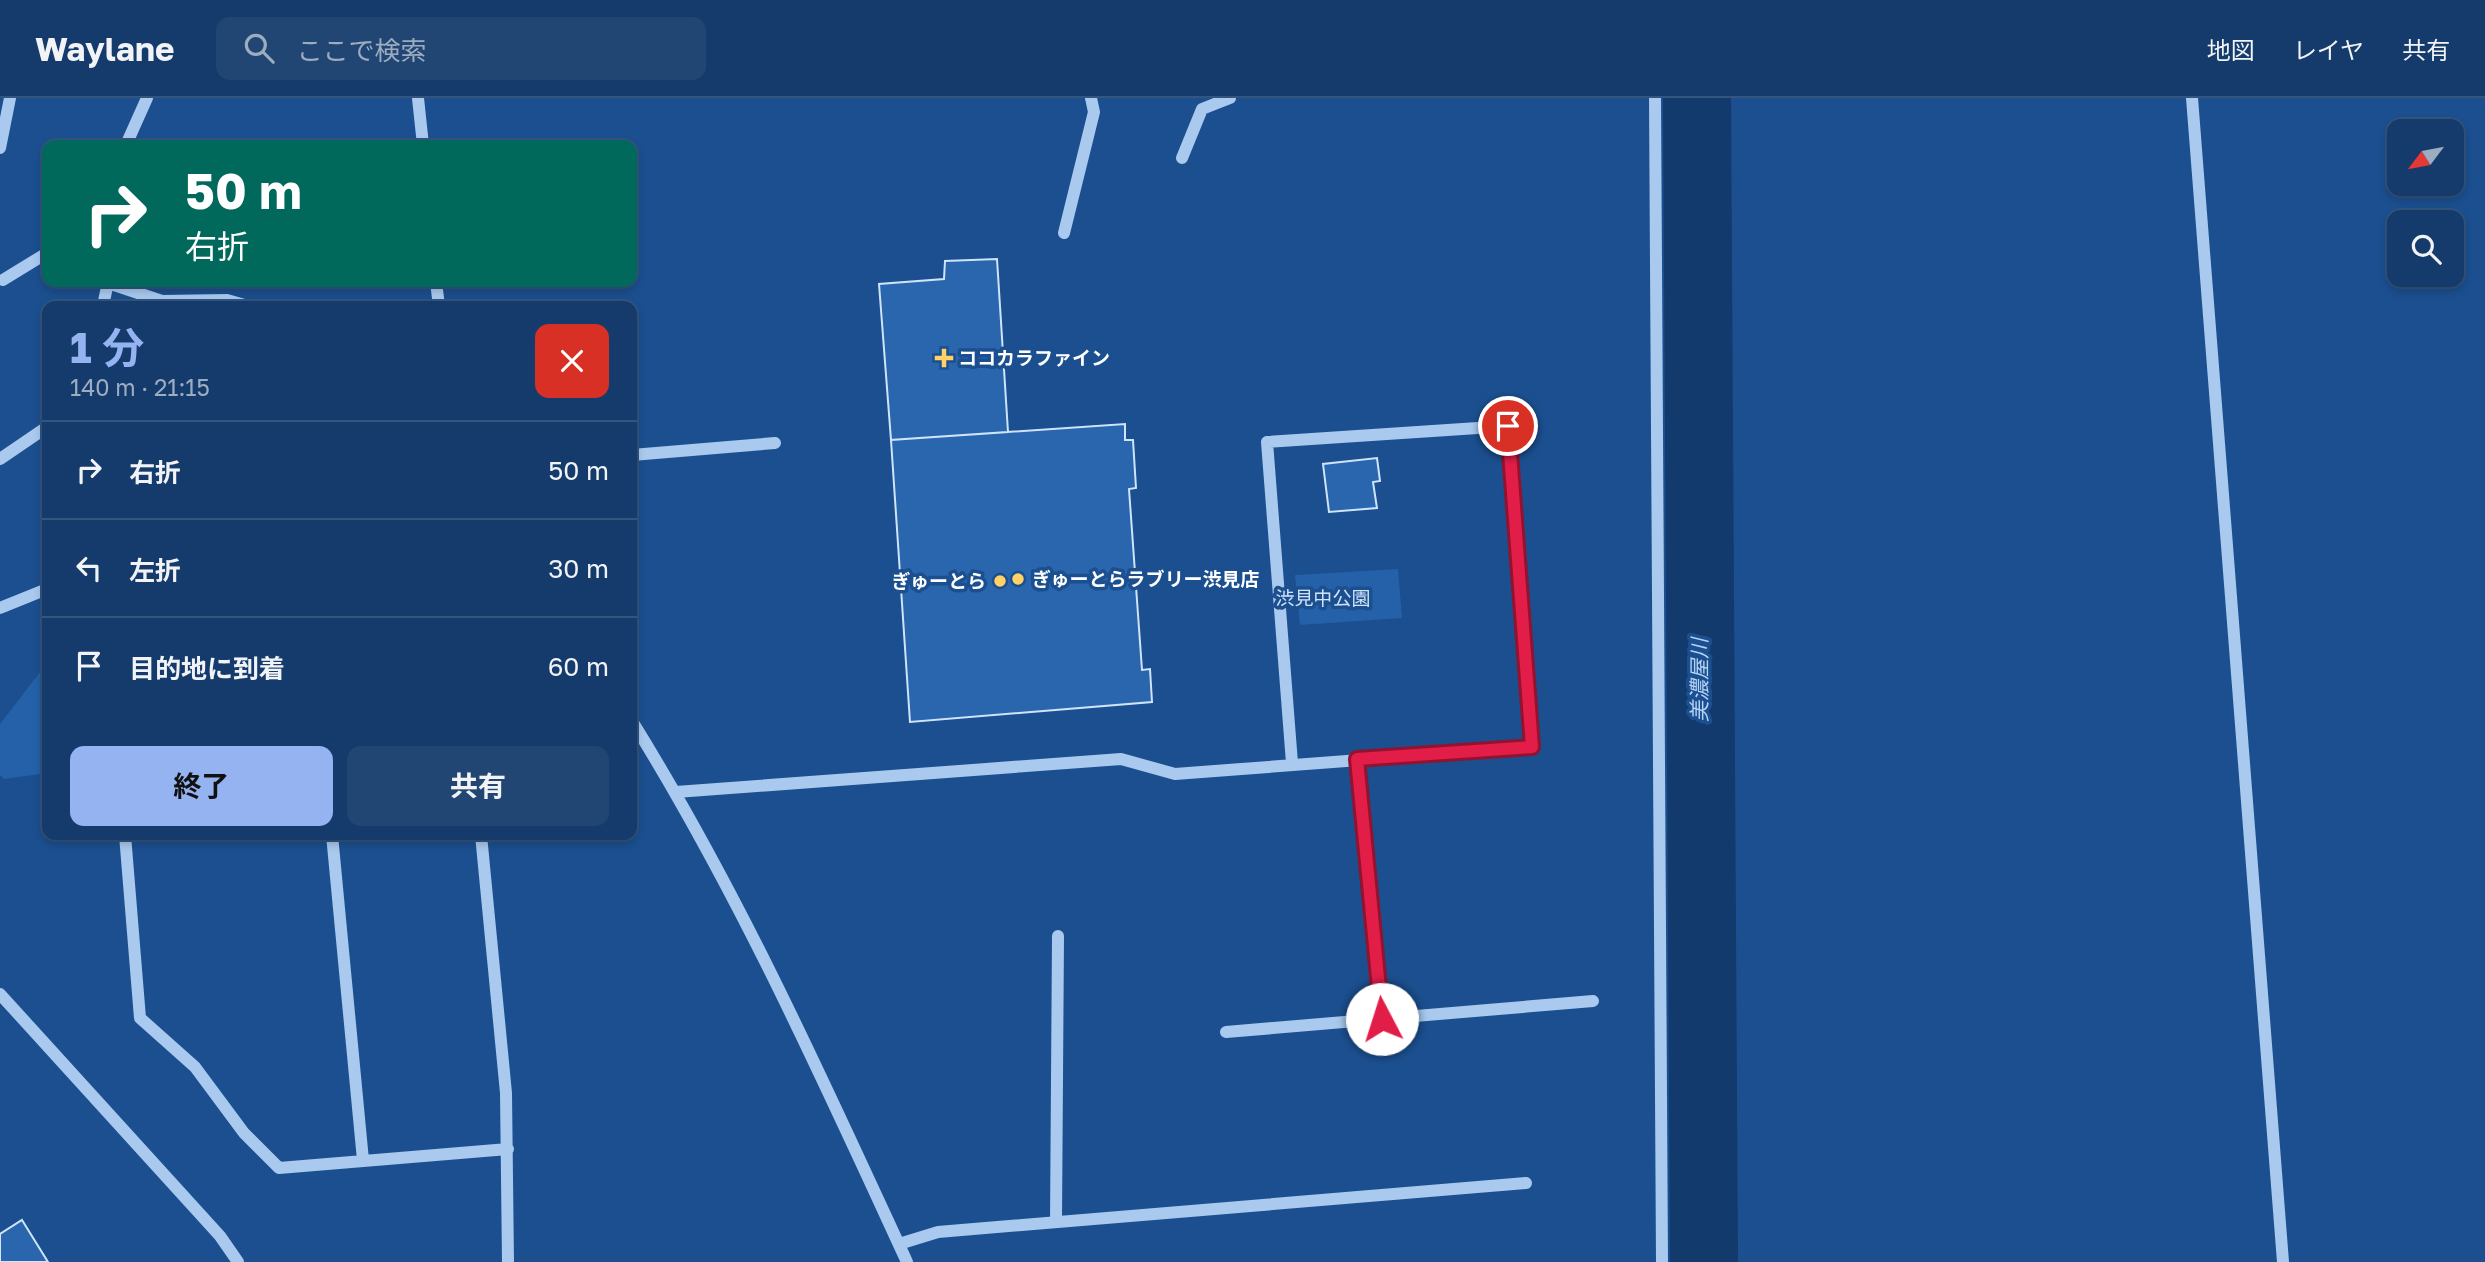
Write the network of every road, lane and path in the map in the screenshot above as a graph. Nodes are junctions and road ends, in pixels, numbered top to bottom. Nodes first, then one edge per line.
1 (10, 98) edge
2 (147, 98) edge
3 (418, 98) edge
4 (1091, 98) edge
5 (1230, 98) edge
6 (1655, 98) edge
7 (2192, 98) edge
8 (128, 140) edge
9 (422, 140) edge
10 (0, 148) edge
11 (1182, 158) dead end
12 (1063, 233) dead end
13 (42, 256) edge
14 (1, 277) edge
15 (122, 287) edge
16 (162, 301) edge
17 (162, 301) edge
18 (230, 301) edge
19 (42, 430) edge
20 (775, 443) dead end
21 (637, 456) edge
22 (0, 459) edge
23 (42, 591) edge
24 (0, 607) edge
25 (637, 729) edge
26 (1357, 759) junction
27 (1292, 763) junction
28 (676, 792) junction
29 (125, 840) edge
30 (332, 840) edge
31 (481, 840) edge
32 (1058, 936) dead end
33 (0, 994) edge
34 (1594, 1001) dead end
35 (1382, 1019) junction
36 (1226, 1032) dead end
37 (508, 1149) junction
38 (363, 1160) junction
39 (1525, 1183) dead end
40 (1056, 1222) junction
41 (899, 1244) junction
42 (237, 1262) edge
43 (508, 1262) edge
44 (907, 1262) edge
45 (1662, 1262) edge
46 (2283, 1262) edge

1 - 10 street
2 - 8 street
3 - 9 street
4 - 12 street
5 - 11 street
6 - 45 street
7 - 46 street
13 - 14 street
15 - 17 street
16 - 18 street
19 - 22 street
20 - 21 street
23 - 24 street
25 - 28 street
26 - 27 street
26 - 27 street
26 - 35 street
27 - 28 street
28 - 41 street
29 - 38 street
30 - 38 street
31 - 37 street
32 - 40 street
33 - 42 street
34 - 35 street
35 - 36 street
37 - 38 street
37 - 43 street
39 - 40 street
40 - 41 street
41 - 44 street

